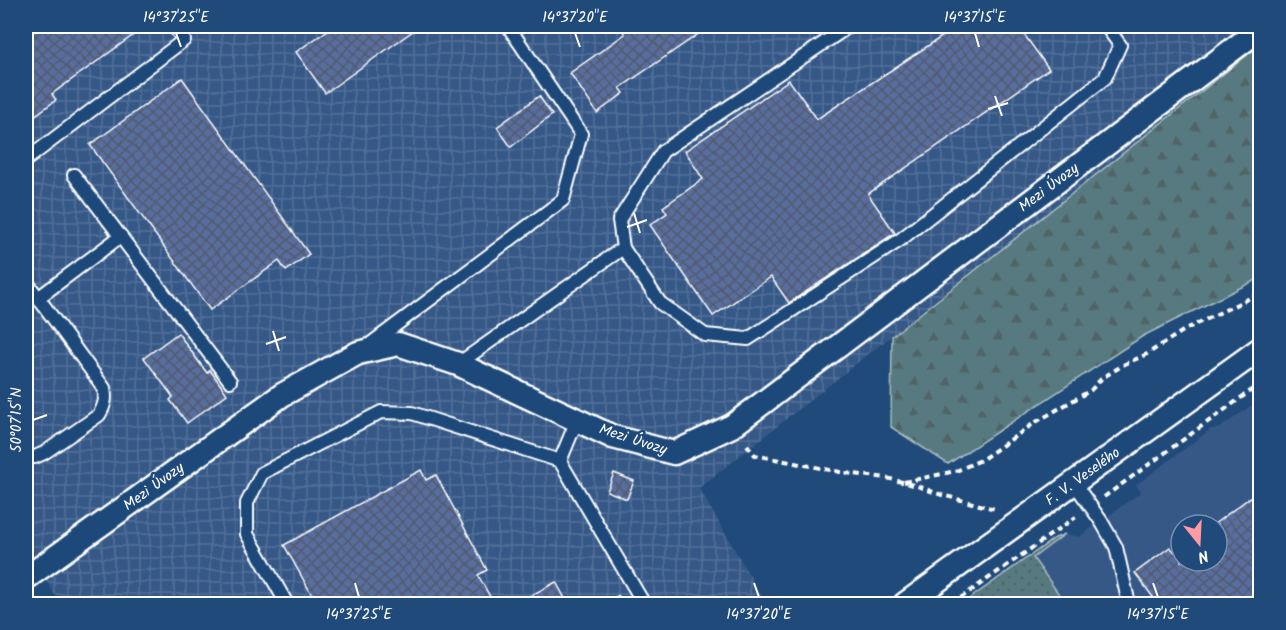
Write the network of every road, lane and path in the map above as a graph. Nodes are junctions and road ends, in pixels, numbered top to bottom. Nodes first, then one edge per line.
1 (174, 26) edge
2 (508, 26) edge
3 (849, 26) edge
4 (1106, 26) edge
5 (1260, 29) edge
6 (26, 160) edge
7 (74, 175) dead end
8 (121, 236) junction
9 (623, 248) junction
10 (26, 281) edge
11 (1260, 293) edge
12 (38, 298) junction
13 (1260, 349) edge
14 (358, 353) junction
15 (458, 364) junction
16 (230, 381) dead end
17 (577, 420) junction
18 (732, 426) junction
19 (26, 457) edge
20 (560, 461) junction
21 (904, 482) junction
22 (1074, 483) junction
23 (1024, 519) junction
24 (26, 578) edge
25 (287, 604) edge
26 (644, 604) edge
27 (905, 604) edge
28 (1129, 604) edge

1 - 6 lane
2 - 14 lane
3 - 9 lane
4 - 9 lane
5 - 18 street, Mezi Úvozy
7 - 8 lane
8 - 12 lane
8 - 16 lane
9 - 15 lane
10 - 12 lane
11 - 21 path
12 - 19 lane
13 - 22 street, F. V. Veselého
14 - 15 street, Mezi Úvozy
14 - 24 street, Mezi Úvozy
15 - 17 street, Mezi Úvozy
17 - 18 street, Mezi Úvozy
17 - 20 lane
18 - 21 path
20 - 25 lane
20 - 26 lane
21 - 23 path
22 - 23 street, F. V. Veselého
22 - 28 lane
23 - 27 street, F. V. Veselého

